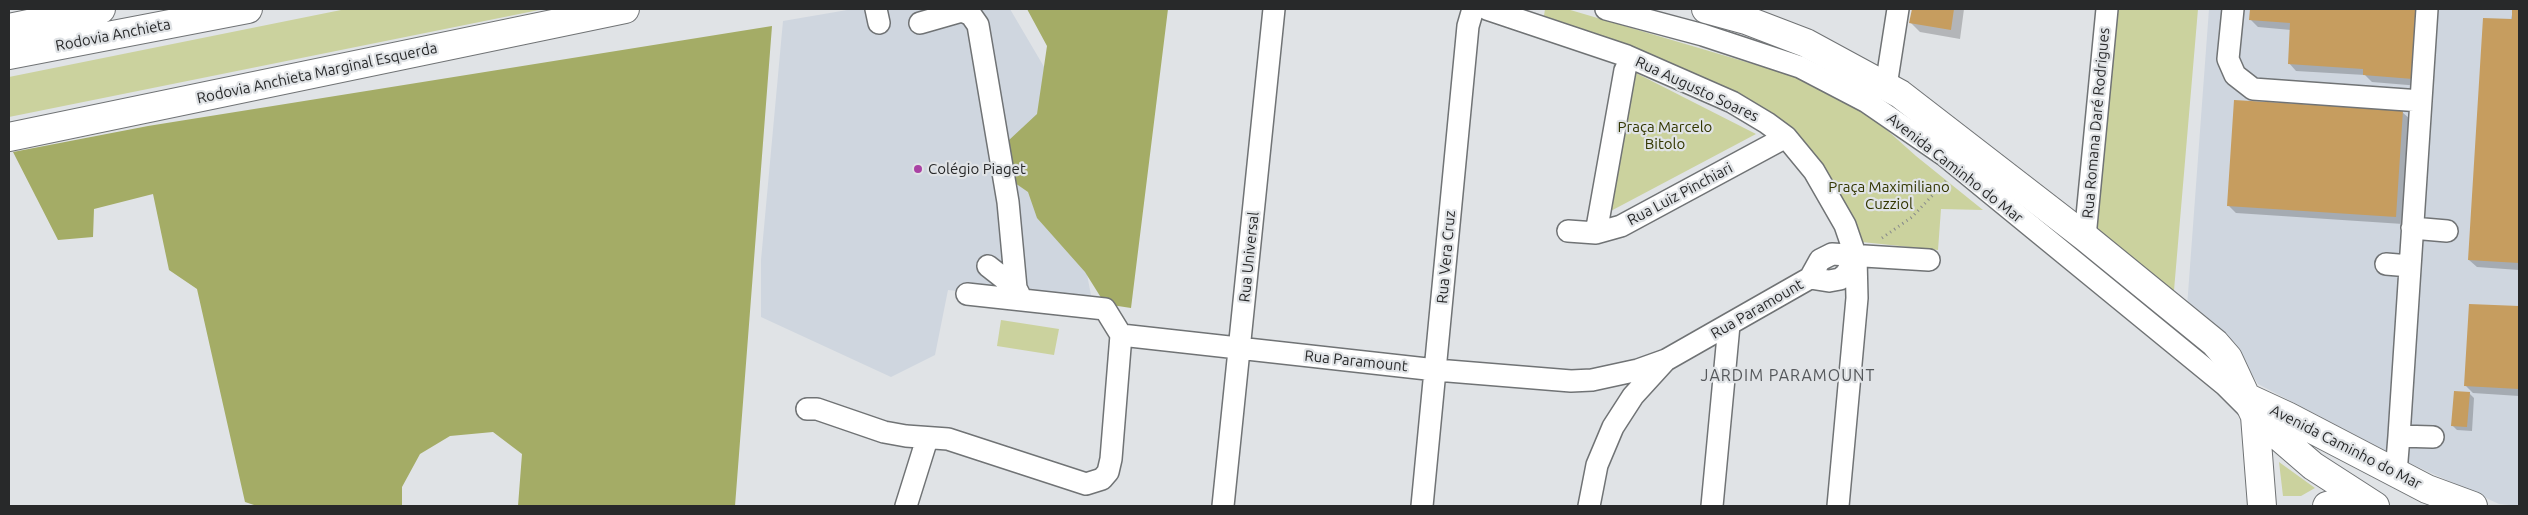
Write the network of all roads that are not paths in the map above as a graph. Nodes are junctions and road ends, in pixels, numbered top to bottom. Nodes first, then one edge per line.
1 (101, 9) edge
2 (248, 9) edge
3 (625, 9) edge
4 (1274, 9) edge
5 (1473, 9) edge
6 (1487, 9) edge
7 (1606, 9) edge
8 (1706, 9) edge
9 (1898, 9) edge
10 (2107, 9) edge
11 (2233, 9) edge
12 (2427, 9) edge
13 (944, 12) edge
14 (1760, 17) edge
15 (920, 22) dead end
16 (9, 28) edge
17 (9, 56) edge
18 (1625, 70) dead end
19 (1886, 86) junction
20 (2421, 101) junction
21 (9, 137) edge
22 (1786, 137) junction
23 (2412, 228) junction
24 (1568, 231) dead end
25 (2448, 231) dead end
26 (1596, 233) junction
27 (2085, 236) junction
28 (1856, 257) junction
29 (1929, 260) dead end
30 (2386, 264) dead end
31 (988, 266) dead end
32 (2410, 266) junction
33 (967, 294) dead end
34 (1019, 294) junction
35 (1729, 325) junction
36 (1121, 335) junction
37 (1240, 348) junction
38 (1666, 360) junction
39 (1436, 370) junction
40 (1592, 380) junction
41 (1633, 396) junction
42 (2245, 402) junction
43 (807, 409) dead end
44 (2399, 436) junction
45 (927, 438) junction
46 (2433, 438) dead end
47 (2396, 473) junction
48 (2265, 501) edge
49 (2367, 502) edge
50 (906, 506) edge
51 (1224, 506) edge
52 (1422, 506) edge
53 (1588, 506) edge
54 (1712, 506) edge
55 (1838, 506) edge
56 (2328, 506) edge
57 (2473, 506) edge

1 - 16 main road, Rodovia Anchieta
2 - 17 main road, Rodovia Anchieta
3 - 21 main road, Rodovia Anchieta Marginal Esquerda
4 - 37 street, Rua Universal
5 - 39 street, Rua Vera Cruz
6 - 22 street, Rua Augusto Soares
7 - 42 street, Avenida Caminho do Mar
8 - 14 main road, Avenida Caminho do Mar
9 - 19 street
10 - 27 street, Rua Romana Daré Rodrigues
11 - 20 street
12 - 20 street
13 - 15 street
13 - 34 street
14 - 19 main road, Avenida Caminho do Mar
18 - 26 street
19 - 27 main road, Avenida Caminho do Mar
20 - 23 street
22 - 26 street, Rua Luiz Pinchiari
22 - 28 street, Rua Augusto Soares
23 - 25 street
23 - 32 street
24 - 26 street, Rua Luiz Pinchiari
27 - 42 main road, Avenida Caminho do Mar
28 - 29 street
28 - 35 street, Rua Paramount
28 - 55 street, Rua Augusto Soares
30 - 32 street
31 - 34 street
32 - 44 street
33 - 34 street
34 - 36 street
35 - 38 street, Rua Paramount
35 - 54 street
36 - 37 street, Rua Paramount
36 - 45 street
37 - 39 street, Rua Paramount
37 - 51 street, Rua Universal
38 - 40 street, Rua Paramount
38 - 41 street
39 - 40 street, Rua Paramount
39 - 52 street, Rua Vera Cruz
40 - 41 street, Rua Paramount
41 - 53 street
42 - 47 main road, Avenida Caminho do Mar
42 - 48 main road
42 - 49 main road, Avenida Caminho do Mar
43 - 45 street
44 - 46 street
44 - 47 street
45 - 50 street
47 - 57 main road, Avenida Caminho do Mar
49 - 56 main road

